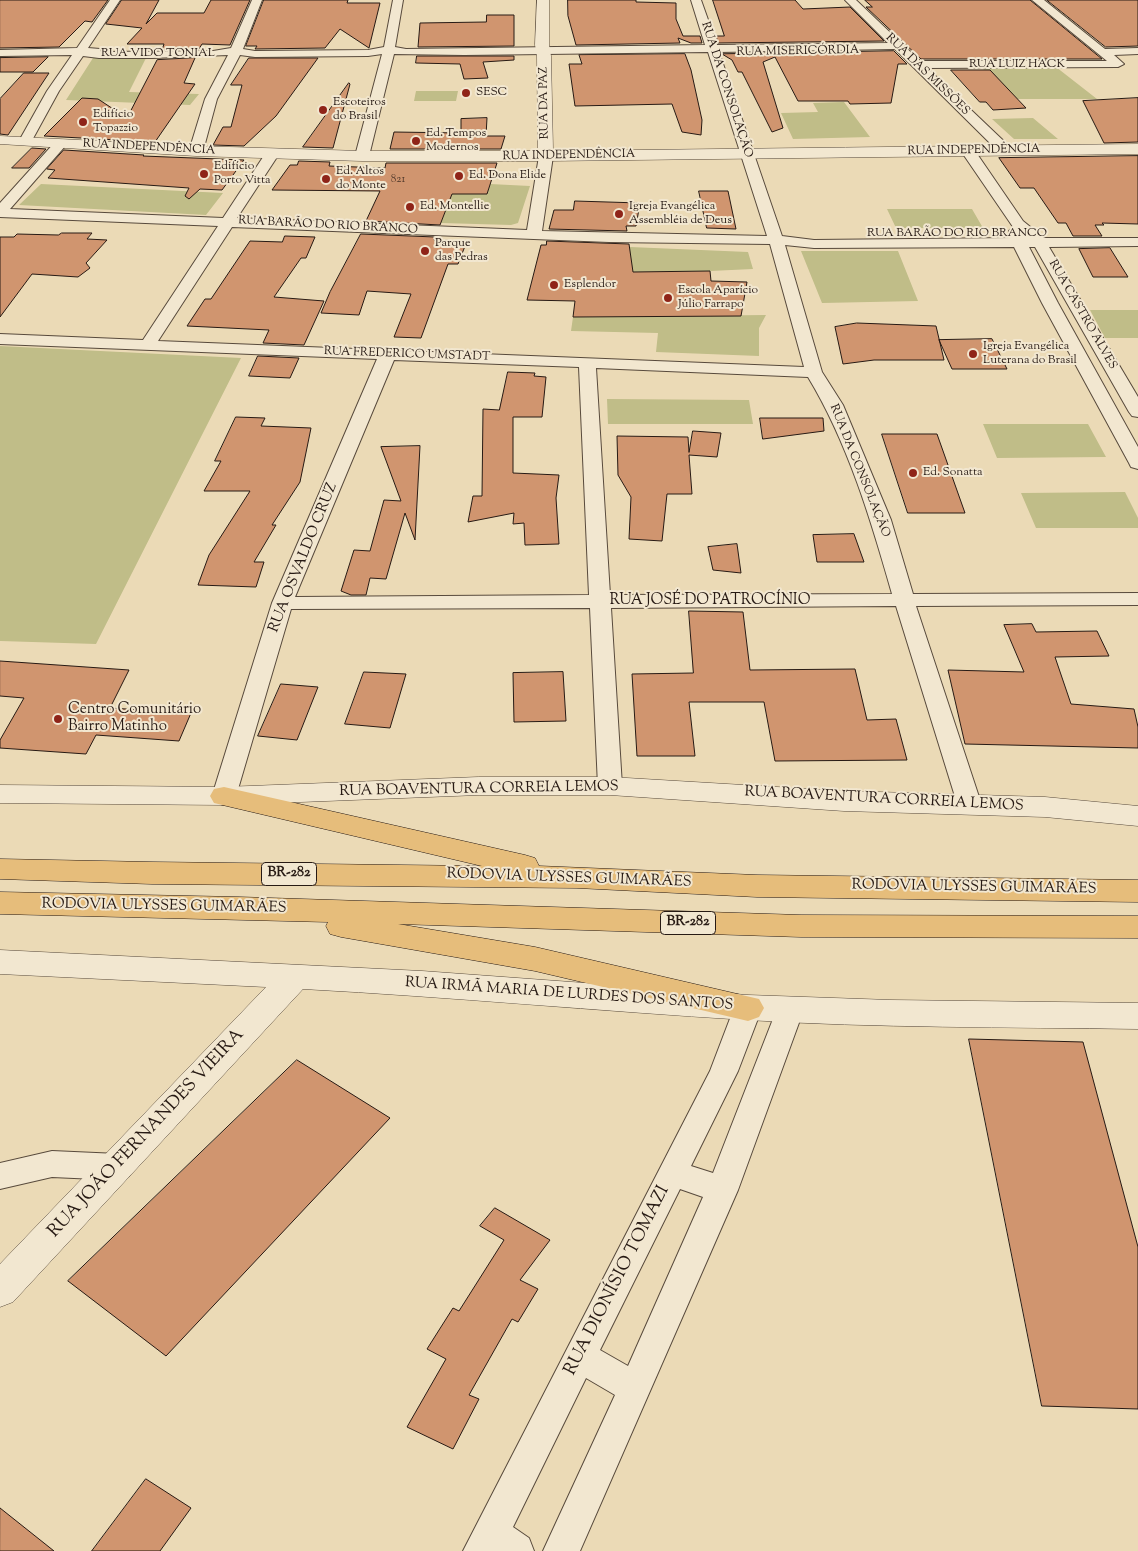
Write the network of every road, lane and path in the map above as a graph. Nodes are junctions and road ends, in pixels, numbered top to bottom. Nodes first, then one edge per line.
1 (115, 0) edge
2 (257, 0) edge
3 (398, 0) edge
4 (543, 0) edge
5 (696, 0) edge
6 (850, 0) edge
7 (1037, 0) edge
8 (900, 49) junction
9 (389, 50) junction
10 (1138, 50) edge
11 (543, 51) junction
12 (713, 51) junction
13 (80, 52) junction
14 (236, 52) junction
15 (1103, 52) junction
16 (0, 53) edge
17 (917, 65) junction
18 (0, 140) edge
19 (24, 141) junction
20 (61, 144) junction
21 (1138, 149) edge
22 (1005, 150) junction
23 (196, 151) junction
24 (968, 151) junction
25 (748, 153) junction
26 (272, 154) junction
27 (362, 156) junction
28 (546, 156) junction
29 (0, 212) edge
30 (227, 222) junction
31 (534, 235) junction
32 (1025, 235) junction
33 (1132, 238) edge
34 (776, 240) junction
35 (1067, 287) junction
36 (1042, 288) junction
37 (1062, 324) junction
38 (1087, 324) junction
39 (0, 339) edge
40 (148, 344) junction
41 (388, 354) junction
42 (587, 363) junction
43 (1087, 369) junction
44 (1113, 369) junction
45 (814, 372) junction
46 (1138, 412) edge
47 (1136, 454) edge
48 (1138, 599) edge
49 (904, 600) junction
50 (599, 601) junction
51 (282, 603) junction
52 (610, 786) junction
53 (0, 794) edge
54 (224, 796) junction
55 (969, 803) junction
56 (1138, 816) edge
57 (0, 868) edge
58 (577, 877) junction
59 (1138, 892) edge
60 (0, 903) edge
61 (239, 908) junction
62 (1138, 927) edge
63 (0, 962) edge
64 (294, 978) junction
65 (748, 1008) junction
66 (790, 1010) junction
67 (1138, 1016) edge
68 (118, 1167) junction
69 (673, 1172) junction
70 (0, 1176) edge
71 (723, 1190) junction
72 (0, 1290) edge
73 (580, 1356) junction
74 (635, 1388) junction
75 (496, 1545) edge
76 (561, 1551) edge

1 - 13 street
2 - 14 street
3 - 9 street
4 - 11 street, RUA DA PAZ
5 - 12 street, RUA DA CONSOLAÇÃO
6 - 8 street, RUA DAS MISSÕES
7 - 15 street
8 - 12 street, RUA MISERICÓRDIA
8 - 17 street, RUA DAS MISSÕES
9 - 11 street, RUA VIDO TONIAL
9 - 14 street, RUA VIDO TONIAL
9 - 27 street
10 - 15 street
11 - 12 street, RUA MISERICÓRDIA
11 - 28 street, RUA DA PAZ
12 - 25 street, RUA DA CONSOLAÇÃO
13 - 14 street, RUA VIDO TONIAL
13 - 16 street, RUA VIDO TONIAL
13 - 19 street
14 - 23 street
15 - 17 street, RUA LUIZ HACK
17 - 22 street, RUA DAS MISSÕES
18 - 19 street, RUA INDEPENDÊNCIA
19 - 20 street, RUA INDEPENDÊNCIA
20 - 23 street, RUA INDEPENDÊNCIA
20 - 29 street
21 - 22 street, RUA INDEPENDÊNCIA
22 - 24 street, RUA INDEPENDÊNCIA
23 - 26 street, RUA INDEPENDÊNCIA
24 - 25 street, RUA INDEPENDÊNCIA
24 - 32 street, RUA CASTRO ALVES
25 - 28 street, RUA INDEPENDÊNCIA
25 - 34 street, RUA DA CONSOLAÇÃO
26 - 27 street, RUA INDEPENDÊNCIA
26 - 30 street
27 - 28 street, RUA INDEPENDÊNCIA
28 - 31 street, RUA DA PAZ
29 - 30 street, RUA BARÃO DO RIO BRANCO
30 - 31 street, RUA BARÃO DO RIO BRANCO
30 - 40 street
31 - 34 street, RUA BARÃO DO RIO BRANCO
32 - 33 street, RUA BARÃO DO RIO BRANCO
32 - 34 street, RUA BARÃO DO RIO BRANCO
32 - 35 street, RUA CASTRO ALVES
32 - 36 street, RUA CASTRO ALVES
34 - 45 street, RUA DA CONSOLAÇÃO
35 - 36 street
35 - 38 street, RUA CASTRO ALVES
36 - 37 street, RUA CASTRO ALVES
37 - 38 street
37 - 43 street, RUA CASTRO ALVES
38 - 44 street, RUA CASTRO ALVES
39 - 40 street, RUA FREDERICO UMSTADT
40 - 41 street, RUA FREDERICO UMSTADT
41 - 42 street, RUA FREDERICO UMSTADT
41 - 51 street, RUA OSVALDO CRUZ
42 - 45 street, RUA FREDERICO UMSTADT
42 - 50 street
43 - 44 street
43 - 47 street, RUA CASTRO ALVES
44 - 46 street, RUA CASTRO ALVES
45 - 49 street, RUA DA CONSOLAÇÃO
48 - 49 street, RUA JOSÉ DO PATROCÍNIO
49 - 50 street, RUA JOSÉ DO PATROCÍNIO
49 - 55 street, RUA DA CONSOLAÇÃO
50 - 51 street, RUA JOSÉ DO PATROCÍNIO
50 - 52 street
51 - 54 street, RUA OSVALDO CRUZ
52 - 54 street, RUA BOAVENTURA CORREIA LEMOS
52 - 55 street, RUA BOAVENTURA CORREIA LEMOS
53 - 54 street, RUA BOAVENTURA CORREIA LEMOS
54 - 58 highway
55 - 56 street, RUA BOAVENTURA CORREIA LEMOS
57 - 58 highway, RODOVIA ULYSSES GUIMARÃES / BR-282
58 - 59 highway, RODOVIA ULYSSES GUIMARÃES / BR-282
60 - 61 highway, RODOVIA ULYSSES GUIMARÃES / BR-282
61 - 62 highway, RODOVIA ULYSSES GUIMARÃES / BR-282
61 - 65 highway
63 - 64 street, RUA IRMÃ MARIA DE LURDES DOS SANTOS
64 - 65 street, RUA IRMÃ MARIA DE LURDES DOS SANTOS
64 - 68 street, RUA JOÃO FERNANDES VIEIRA
65 - 66 street, RUA IRMÃ MARIA DE LURDES DOS SANTOS
65 - 69 street, RUA DIONÍSIO TOMAZI
66 - 67 street, RUA IRMÃ MARIA DE LURDES DOS SANTOS
66 - 71 street
68 - 70 street
68 - 72 street, RUA JOÃO FERNANDES VIEIRA
69 - 71 street
69 - 73 street, RUA DIONÍSIO TOMAZI
71 - 74 street
73 - 74 street
73 - 75 street, RUA DIONÍSIO TOMAZI
74 - 76 street

